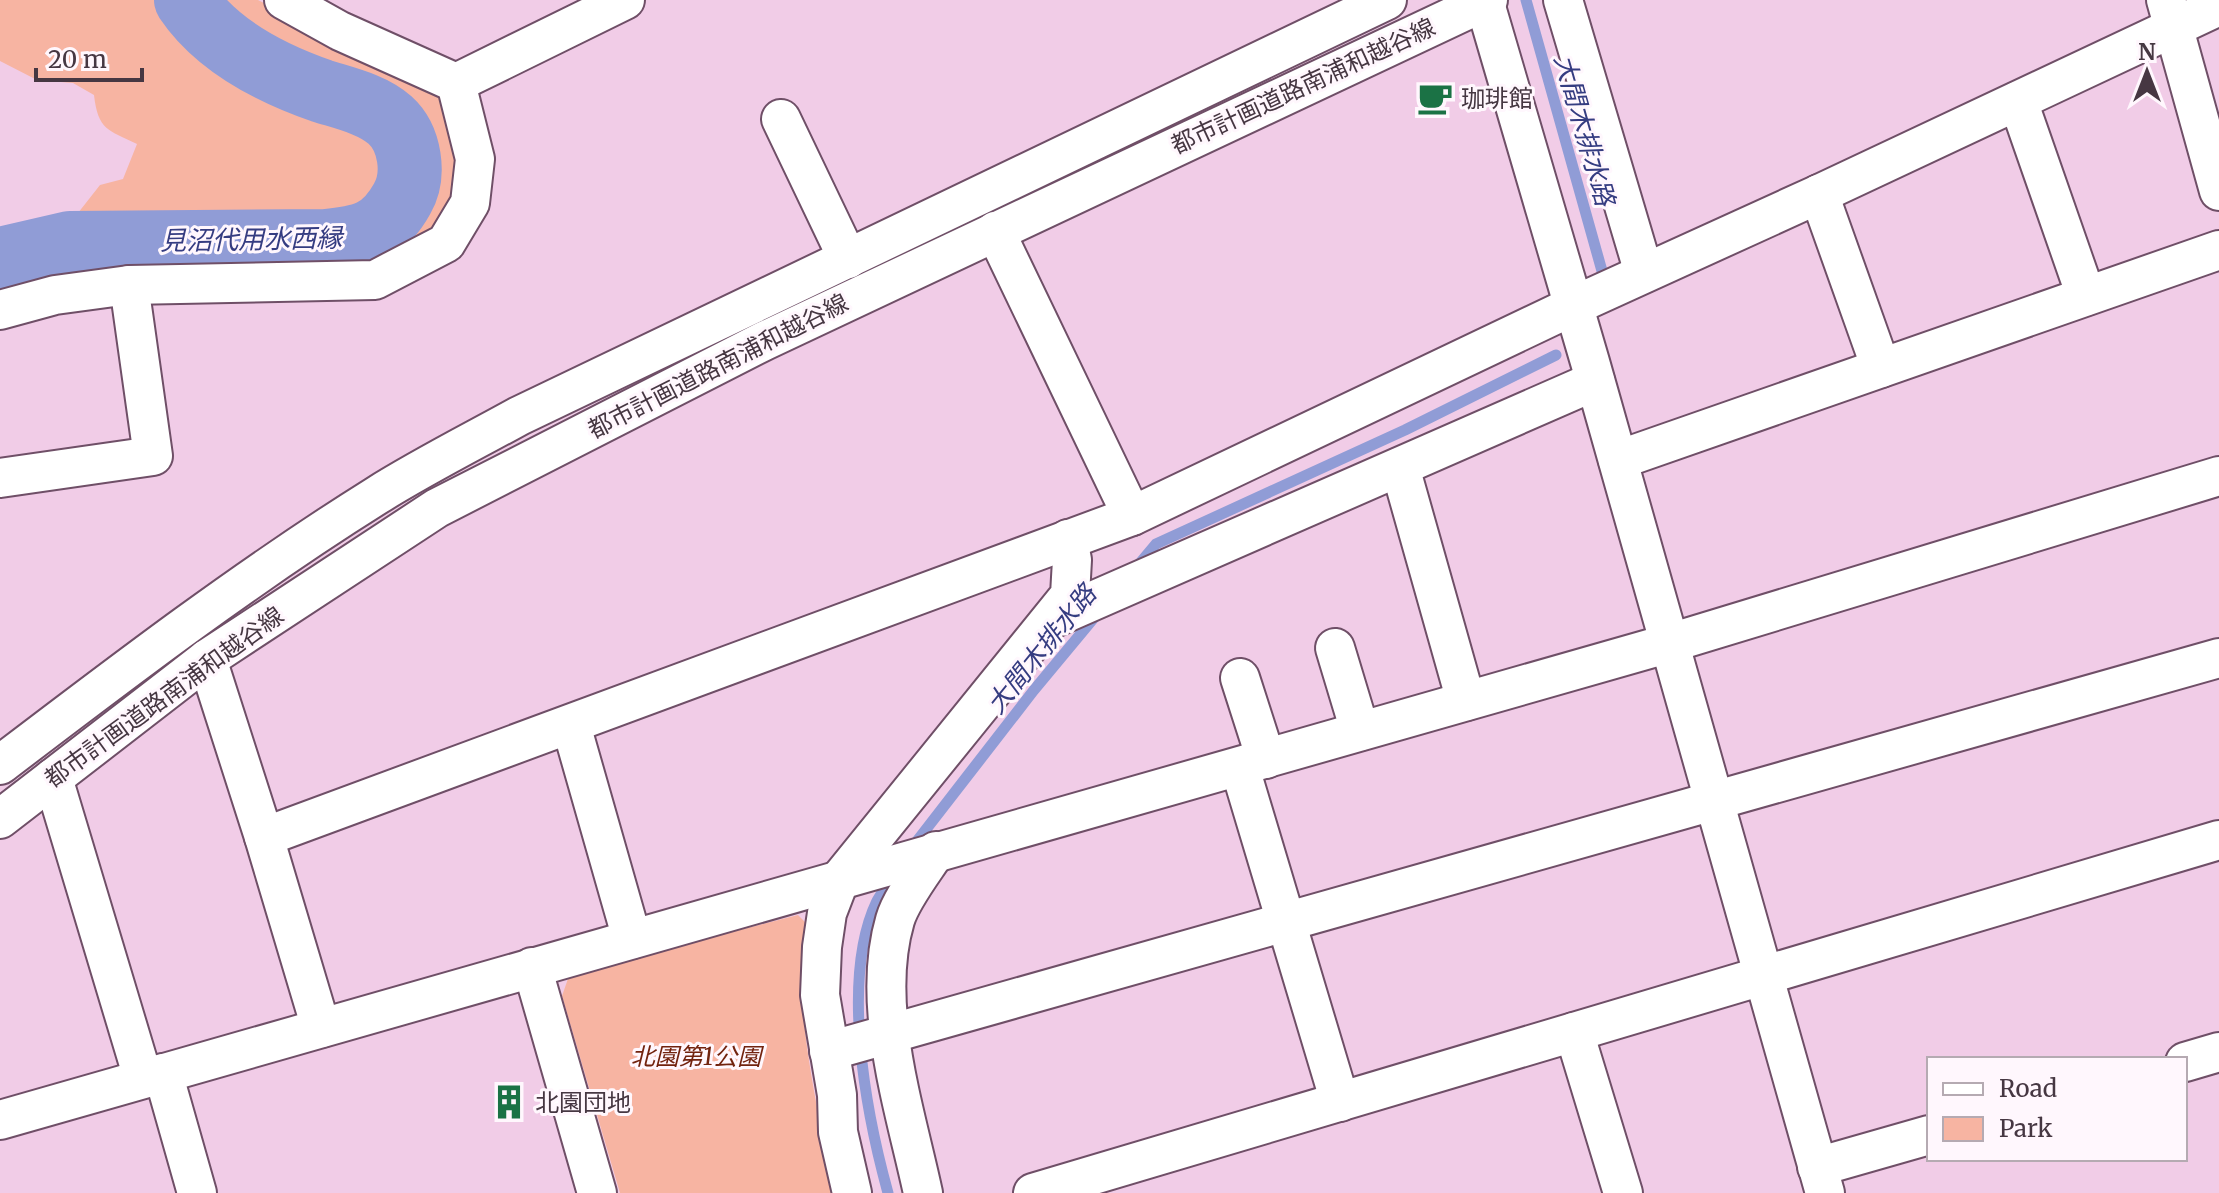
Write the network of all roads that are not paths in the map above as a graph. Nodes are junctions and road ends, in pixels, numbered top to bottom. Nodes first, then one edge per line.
1 (284, 0) edge
2 (1387, 0) edge
3 (1485, 0) edge
4 (1563, 0) edge
5 (601, 5) edge
6 (2219, 6) edge
7 (2170, 14) edge
8 (456, 83) junction
9 (2018, 101) junction
10 (781, 119) dead end
11 (2219, 191) edge
12 (1819, 194) junction
13 (995, 231) junction
14 (2219, 250) edge
15 (848, 259) junction
16 (1637, 276) junction
17 (129, 285) junction
18 (2086, 296) junction
19 (1582, 308) junction
20 (0, 310) edge
21 (1881, 368) junction
22 (1593, 371) junction
23 (1618, 460) junction
24 (1400, 467) junction
25 (2219, 476) edge
26 (0, 478) edge
27 (1132, 516) junction
28 (1068, 539) junction
29 (1054, 618) junction
30 (1670, 643) junction
31 (1335, 648) dead end
32 (2219, 658) edge
33 (207, 659) junction
34 (1240, 678) dead end
35 (1466, 701) junction
36 (571, 725) junction
37 (1360, 731) junction
38 (1253, 764) junction
39 (0, 765) edge
40 (53, 778) junction
41 (1714, 800) junction
42 (0, 819) edge
43 (264, 837) junction
44 (2219, 840) edge
45 (927, 854) junction
46 (856, 875) junction
47 (1285, 922) junction
48 (632, 939) junction
49 (532, 967) junction
50 (1763, 975) junction
51 (321, 1028) junction
52 (1574, 1032) junction
53 (859, 1042) junction
54 (2219, 1052) edge
55 (2187, 1061) edge
56 (153, 1076) junction
57 (1340, 1102) junction
58 (0, 1120) edge
59 (1927, 1136) edge
60 (1821, 1180) edge
61 (1116, 1181) edge
62 (197, 1193) edge
63 (597, 1193) edge
64 (852, 1193) edge
65 (923, 1193) edge
66 (1033, 1193) edge
67 (1623, 1193) edge

1 - 8 street
2 - 15 street, 都市計画道路南浦和越谷線
3 - 13 street, 都市計画道路南浦和越谷線
3 - 19 street
4 - 16 street
5 - 8 street
6 - 7 street
7 - 9 street
7 - 11 street
8 - 17 street
9 - 12 street
9 - 18 street
10 - 15 street
12 - 16 street
12 - 21 street
13 - 27 street
13 - 33 street, 都市計画道路南浦和越谷線
14 - 18 street
15 - 39 street, 都市計画道路南浦和越谷線
16 - 19 street
17 - 20 street
17 - 26 street
18 - 21 street
19 - 22 street
19 - 27 street
21 - 23 street
22 - 23 street
22 - 24 street
23 - 30 street
24 - 29 street
24 - 35 street
25 - 30 street
27 - 28 street
28 - 29 street
28 - 36 street
29 - 46 street
30 - 35 street
30 - 41 street
31 - 37 street
32 - 41 street
33 - 40 street, 都市計画道路南浦和越谷線
33 - 43 street
34 - 38 street
35 - 37 street
36 - 43 street
36 - 48 street
37 - 38 street
38 - 45 street
38 - 47 street
40 - 42 street, 都市計画道路南浦和越谷線
40 - 56 street
41 - 47 street
41 - 50 street
43 - 51 street
44 - 50 street
45 - 46 street
45 - 53 street
46 - 48 street
46 - 53 street
47 - 53 street
47 - 57 street
48 - 49 street
49 - 51 street
49 - 63 street
50 - 52 street
50 - 60 street
51 - 56 street
52 - 57 street
52 - 67 street
53 - 64 street
53 - 65 street
54 - 55 street
56 - 58 street
56 - 62 street
57 - 61 street
59 - 60 street
61 - 66 street

